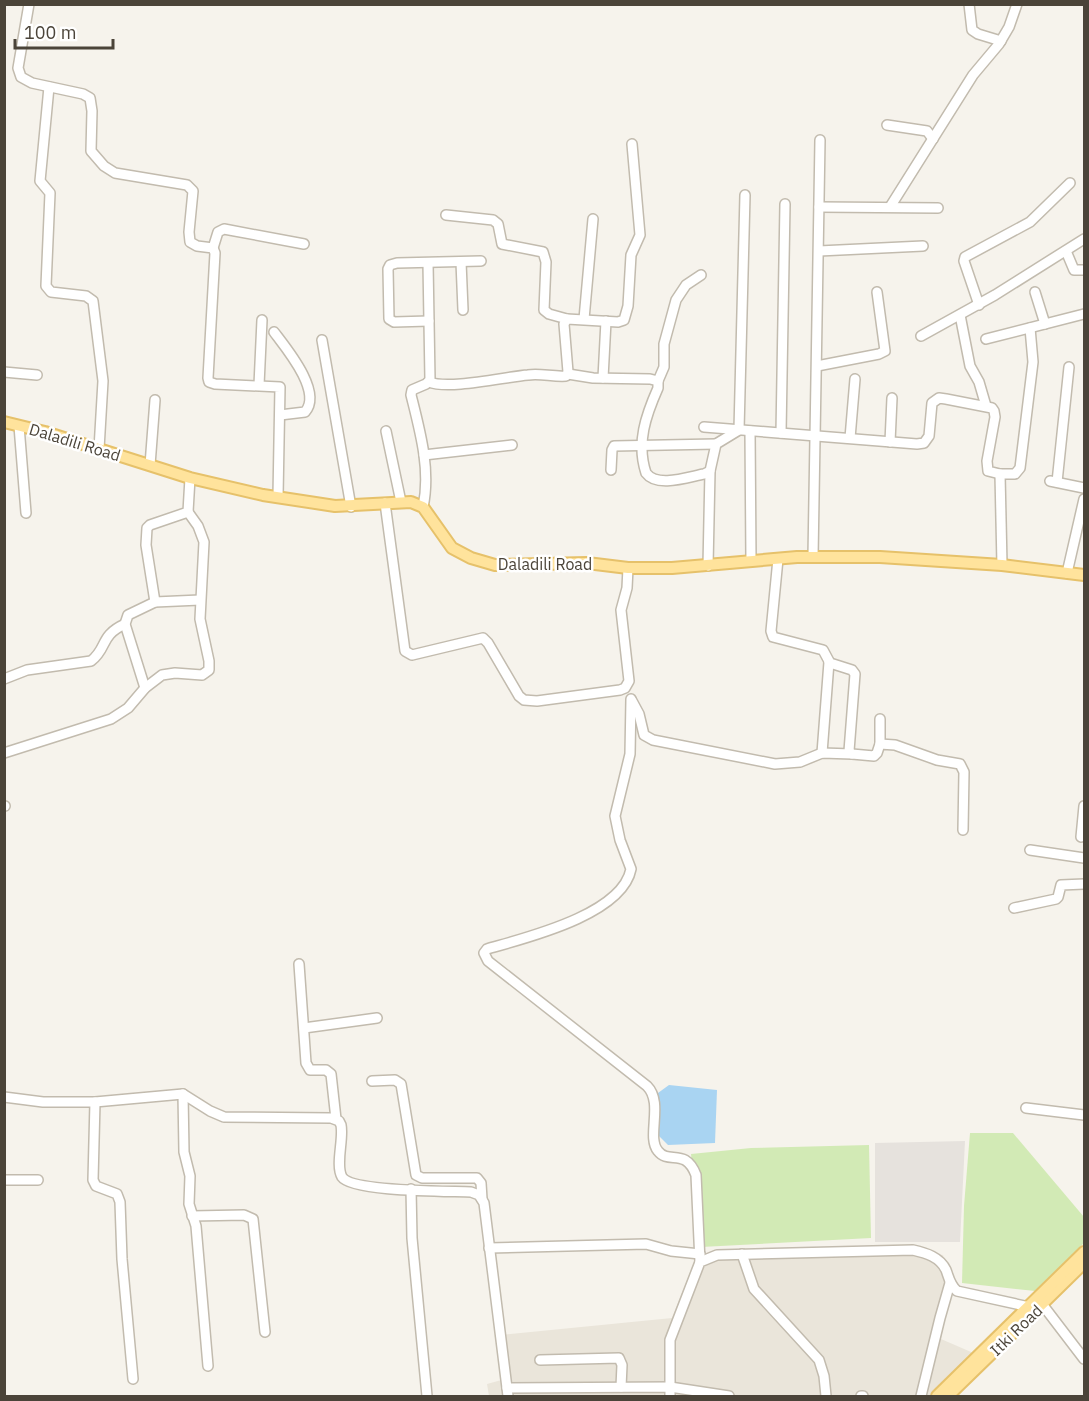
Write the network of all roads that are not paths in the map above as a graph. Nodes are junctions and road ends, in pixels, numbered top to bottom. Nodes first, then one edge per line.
1 (29, 4) edge
2 (969, 4) edge
3 (1017, 4) edge
4 (1001, 40) junction
5 (49, 87) junction
6 (886, 125) dead end
7 (933, 138) junction
8 (820, 140) dead end
9 (632, 144) dead end
10 (1070, 183) dead end
11 (744, 195) dead end
12 (785, 204) dead end
13 (819, 207) junction
14 (890, 207) junction
15 (938, 208) dead end
16 (446, 215) dead end
17 (593, 219) dead end
18 (1084, 239) edge
19 (304, 244) dead end
20 (923, 246) dead end
21 (213, 248) junction
22 (819, 251) junction
23 (1066, 251) junction
24 (481, 261) dead end
25 (428, 262) junction
26 (461, 262) junction
27 (1084, 270) edge
28 (701, 275) dead end
29 (877, 292) dead end
30 (1035, 292) dead end
31 (979, 305) junction
32 (463, 310) dead end
33 (1084, 314) edge
34 (960, 315) junction
35 (567, 319) junction
36 (584, 319) junction
37 (262, 320) dead end
38 (429, 321) junction
39 (606, 321) junction
40 (1045, 324) junction
41 (1030, 328) junction
42 (274, 332) dead end
43 (921, 336) dead end
44 (986, 339) dead end
45 (322, 340) dead end
46 (817, 366) junction
47 (1069, 367) dead end
48 (4, 372) edge
49 (568, 374) junction
50 (37, 375) dead end
51 (603, 378) junction
52 (855, 379) dead end
53 (658, 381) junction
54 (429, 382) junction
55 (259, 385) junction
56 (892, 398) dead end
57 (155, 400) dead end
58 (986, 406) junction
59 (280, 416) junction
60 (4, 422) edge
61 (19, 426) junction
62 (704, 427) dead end
63 (739, 430) junction
64 (750, 430) junction
65 (387, 431) dead end
66 (782, 433) junction
67 (816, 436) junction
68 (850, 438) junction
69 (890, 442) junction
70 (642, 444) junction
71 (716, 444) junction
72 (512, 445) dead end
73 (99, 449) junction
74 (424, 455) junction
75 (150, 465) junction
76 (611, 470) dead end
77 (710, 471) junction
78 (1000, 474) junction
79 (190, 478) junction
80 (1084, 489) edge
81 (278, 496) junction
82 (1084, 499) edge
83 (401, 502) junction
84 (385, 503) junction
85 (351, 507) junction
86 (423, 507) junction
87 (188, 512) junction
88 (26, 513) dead end
89 (813, 557) junction
90 (778, 559) junction
91 (751, 561) junction
92 (708, 566) junction
93 (1002, 566) junction
94 (628, 568) junction
95 (1067, 573) junction
96 (1084, 575) edge
97 (200, 600) junction
98 (155, 602) junction
99 (125, 624) junction
100 (829, 662) junction
101 (4, 679) edge
102 (145, 688) junction
103 (625, 688) junction
104 (631, 699) junction
105 (880, 719) dead end
106 (880, 744) junction
107 (4, 753) edge
108 (822, 753) junction
109 (852, 754) junction
110 (1084, 806) edge
111 (963, 830) dead end
112 (1081, 837) dead end
113 (1030, 850) dead end
114 (1084, 858) edge
115 (1084, 884) edge
116 (1014, 908) dead end
117 (299, 964) dead end
118 (377, 1018) dead end
119 (304, 1028) junction
120 (372, 1081) dead end
121 (183, 1094) junction
122 (4, 1096) edge
123 (95, 1102) junction
124 (1026, 1108) dead end
125 (1084, 1115) edge
126 (336, 1119) junction
127 (4, 1180) edge
128 (38, 1180) dead end
129 (411, 1189) junction
130 (482, 1199) junction
131 (192, 1216) junction
132 (489, 1248) junction
133 (1084, 1252) edge
134 (742, 1254) junction
135 (700, 1258) junction
136 (1084, 1263) edge
137 (950, 1283) junction
138 (1036, 1307) junction
139 (265, 1332) dead end
140 (1084, 1359) edge
141 (540, 1360) dead end
142 (208, 1366) dead end
143 (133, 1379) dead end
144 (621, 1388) junction
145 (508, 1392) edge
146 (589, 1392) edge
147 (670, 1392) edge
148 (427, 1396) edge
149 (729, 1396) edge
150 (826, 1396) edge
151 (921, 1396) edge
152 (937, 1396) edge
153 (948, 1396) edge

1 - 5 street
2 - 4 street
3 - 4 street
4 - 7 street
5 - 21 street
5 - 73 street
6 - 7 street
7 - 14 street
8 - 13 street
9 - 39 street
10 - 31 street
11 - 63 street
12 - 66 street
13 - 14 street
13 - 22 street
14 - 15 street
16 - 35 street
17 - 36 street
18 - 23 street
19 - 21 street
20 - 22 street
21 - 55 street
22 - 46 street
23 - 27 street
23 - 31 street
24 - 26 street
25 - 26 street
25 - 38 street
25 - 38 street
26 - 32 street
28 - 53 street
29 - 46 street
30 - 40 street
31 - 34 street
33 - 40 street
34 - 43 street
34 - 58 street
35 - 36 street
35 - 49 street
36 - 39 street
37 - 55 street
38 - 54 street
39 - 51 street
40 - 41 street
41 - 44 street
41 - 78 street
42 - 59 street
45 - 85 street
46 - 67 street
47 - 80 street
48 - 50 street
49 - 51 street
49 - 54 street
51 - 53 street
52 - 68 street
53 - 70 street
54 - 74 street
55 - 59 street
56 - 69 street
57 - 75 street
58 - 69 street
58 - 78 street
59 - 81 street
60 - 61 main road, Daladili Road
61 - 73 main road, Daladili Road
61 - 88 street
62 - 63 street
63 - 64 street
63 - 71 street
64 - 66 street
64 - 91 street
65 - 83 street
66 - 67 street
67 - 68 street
67 - 89 street
68 - 69 street
70 - 71 street
70 - 76 street
70 - 77 street
71 - 77 street
72 - 74 street
73 - 75 main road, Daladili Road
74 - 86 street
75 - 79 main road, Daladili Road
77 - 92 street
78 - 93 street
79 - 81 main road, Daladili Road
79 - 87 street
81 - 85 main road, Daladili Road
82 - 95 street
83 - 84 main road, Daladili Road
83 - 86 main road, Daladili Road
84 - 85 main road, Daladili Road
84 - 103 street
86 - 94 main road, Daladili Road
87 - 97 street
87 - 98 street
89 - 90 main road, Daladili Road
89 - 93 main road, Daladili Road
90 - 91 main road, Daladili Road
90 - 100 street
91 - 92 main road, Daladili Road
92 - 94 main road, Daladili Road
93 - 95 main road, Daladili Road
94 - 103 street
95 - 96 main road, Daladili Road
97 - 98 street
97 - 102 street
98 - 99 street
99 - 101 street
99 - 102 street
100 - 108 street
100 - 109 street
102 - 107 street
103 - 104 street
104 - 108 street
104 - 135 street
105 - 106 street
106 - 109 street
106 - 111 street
108 - 109 street
110 - 112 street
113 - 114 street
115 - 116 street
117 - 119 street
118 - 119 street
119 - 126 street
120 - 130 street
121 - 123 street
121 - 126 street
121 - 131 street
122 - 123 street
123 - 143 street
124 - 125 street
126 - 129 street
127 - 128 street
129 - 130 street
129 - 148 street
130 - 132 street
131 - 139 street
131 - 142 street
132 - 135 street
132 - 145 street
133 - 138 main road
134 - 135 street
134 - 137 street
134 - 150 street
135 - 147 street
136 - 138 main road, Itki Road
137 - 138 street
137 - 151 street
138 - 140 street
138 - 152 main road
138 - 153 main road, Itki Road
141 - 144 street
144 - 146 street
144 - 147 street
145 - 146 street
147 - 149 street

